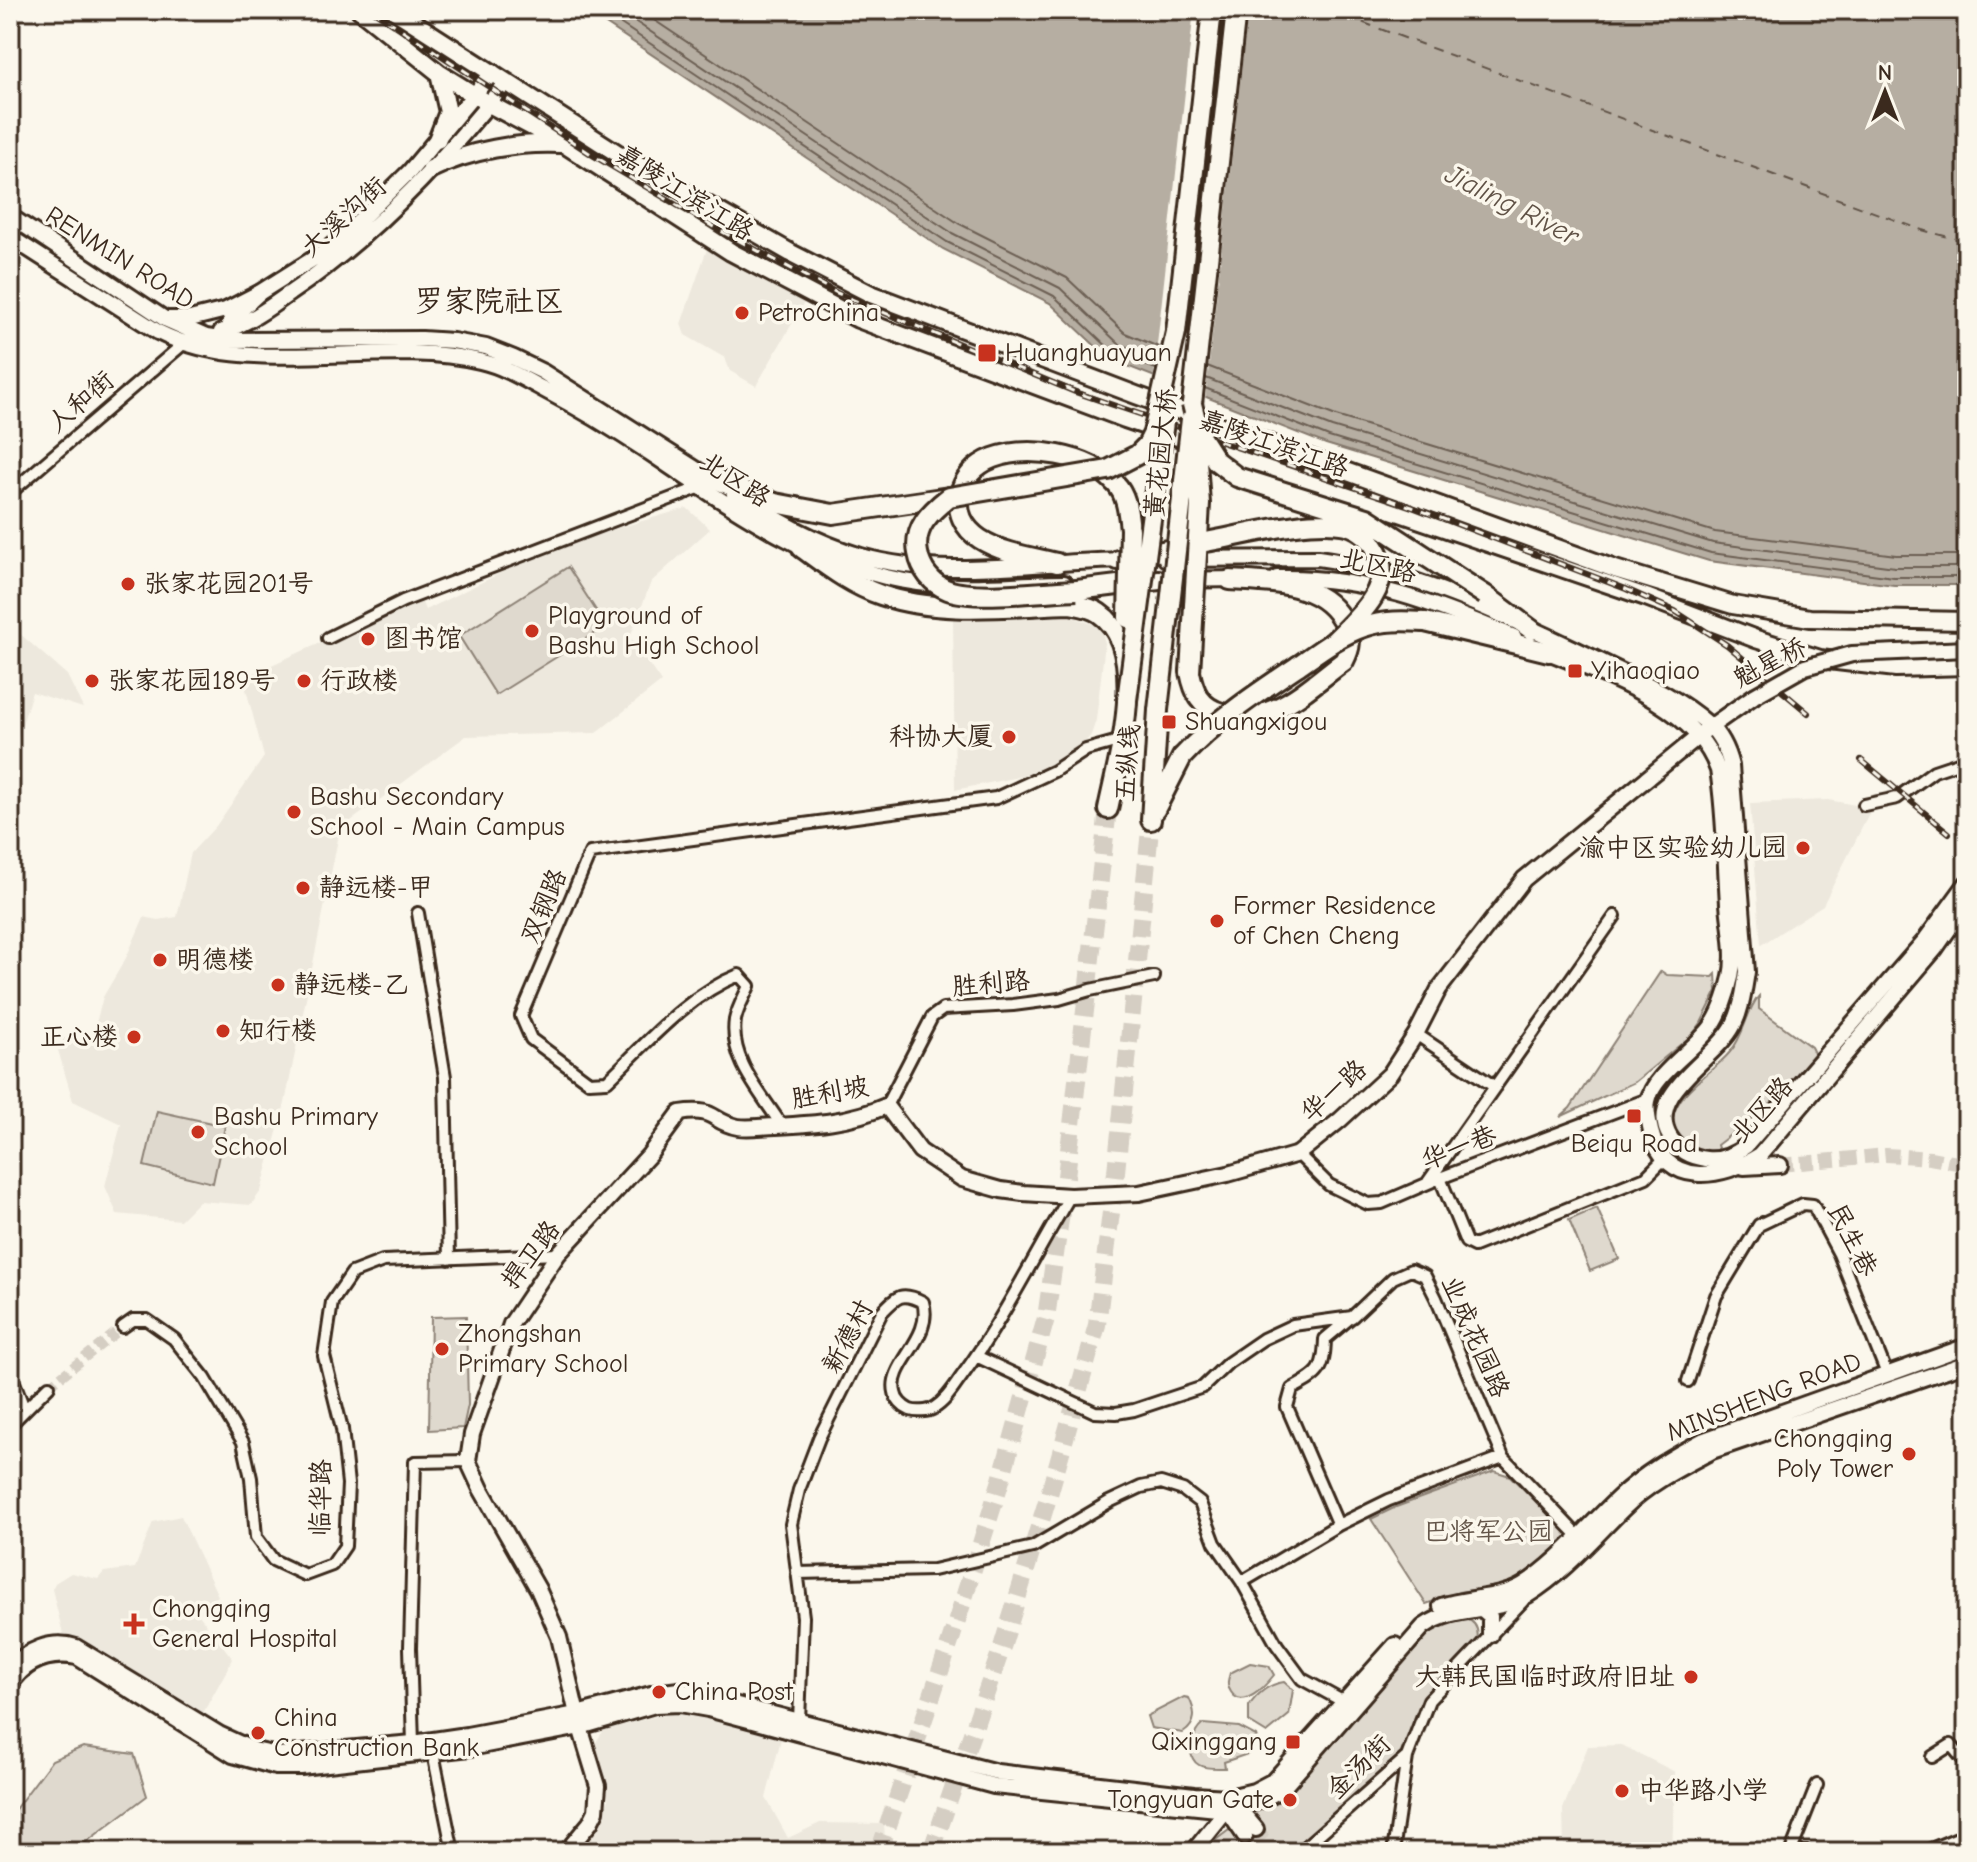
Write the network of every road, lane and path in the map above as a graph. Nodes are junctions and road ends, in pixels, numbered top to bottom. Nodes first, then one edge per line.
1 (360, 10) edge
2 (394, 10) edge
3 (1212, 10) edge
4 (1236, 10) edge
5 (439, 73) junction
6 (500, 77) junction
7 (482, 99) junction
8 (437, 140) junction
9 (564, 144) junction
10 (431, 169) junction
11 (10, 216) edge
12 (10, 237) edge
13 (259, 293) junction
14 (165, 319) junction
15 (1176, 332) junction
16 (226, 336) junction
17 (206, 337) junction
18 (182, 345) junction
19 (258, 354) junction
20 (1192, 404) junction
21 (703, 481) junction
22 (10, 493) edge
23 (949, 497) junction
24 (802, 548) junction
25 (1118, 560) junction
26 (1057, 563) junction
27 (1386, 573) junction
28 (1159, 580) junction
29 (1230, 580) junction
30 (1360, 584) junction
31 (1967, 621) edge
32 (1532, 630) junction
33 (328, 638) dead end
34 (1334, 641) junction
35 (1967, 649) edge
36 (1549, 652) junction
37 (1967, 666) edge
38 (1126, 667) junction
39 (1127, 700) junction
40 (1158, 710) joint
41 (1704, 730) junction
42 (1123, 735) junction
43 (1967, 760) edge
44 (1864, 805) dead end
45 (1108, 809) tunnel mouth
46 (1967, 883) edge
47 (1967, 903) edge
48 (418, 913) dead end
49 (1615, 916) dead end
50 (1154, 977) dead end
51 (1416, 1034) junction
52 (1495, 1087) junction
53 (1648, 1099) junction
54 (886, 1106) junction
55 (782, 1126) junction
56 (1746, 1146) junction
57 (1298, 1154) junction
58 (1760, 1155) junction
59 (1665, 1158) junction
60 (1780, 1165) tunnel mouth
61 (1740, 1167) junction
62 (1440, 1178) junction
63 (1427, 1184) junction
64 (1070, 1196) junction
65 (558, 1254) junction
66 (449, 1259) junction
67 (1352, 1317) junction
68 (123, 1327) tunnel mouth
69 (1967, 1346) edge
70 (976, 1356) junction
71 (1967, 1363) edge
72 (10, 1372) edge
73 (1887, 1374) junction
74 (1688, 1381) dead end
75 (49, 1386) tunnel mouth
76 (24, 1408) junction
77 (10, 1425) edge
78 (1503, 1457) junction
79 (468, 1461) junction
80 (1338, 1525) junction
81 (1584, 1542) junction
82 (797, 1573) junction
83 (1242, 1582) junction
84 (1526, 1589) junction
85 (1462, 1605) junction
86 (1482, 1607) junction
87 (1486, 1640) junction
88 (50, 1650) junction
89 (10, 1669) edge
90 (10, 1685) edge
91 (1344, 1702) junction
92 (578, 1720) junction
93 (799, 1721) junction
94 (413, 1743) junction
95 (433, 1753) junction
96 (1407, 1757) junction
97 (1932, 1757) dead end
98 (1967, 1764) edge
99 (1817, 1785) dead end
100 (1232, 1805) junction
101 (1250, 1832) tunnel mouth
102 (1967, 1834) edge
103 (453, 1852) edge
104 (566, 1852) edge
105 (1193, 1852) edge
106 (1299, 1852) edge
107 (1393, 1852) edge
108 (1807, 1852) edge
109 (1924, 1852) edge

1 - 5 main road, 嘉陵江滨江路
2 - 6 main road, 嘉陵江滨江路
3 - 15 highway
4 - 20 highway, 黄花园大桥
5 - 7 main road, 嘉陵江滨江路
5 - 8 main road
6 - 7 main road, 大溪沟街
6 - 31 main road, 嘉陵江滨江路
7 - 8 main road, 大溪沟街
7 - 9 main road, 嘉陵江滨江路
7 - 10 main road, 大溪沟街
8 - 13 main road, 大溪沟街
9 - 10 main road
9 - 37 main road, 嘉陵江滨江路
10 - 16 main road, 大溪沟街
11 - 14 main road, RENMIN ROAD
12 - 18 main road, RENMIN ROAD
13 - 14 main road, 大溪沟街
13 - 16 main road
14 - 17 main road, RENMIN ROAD
15 - 23 highway, bridge
15 - 39 highway, bridge
16 - 17 main road, 北区路
16 - 19 main road
16 - 21 main road, 北区路
17 - 18 main road
18 - 19 main road, 北区路
18 - 22 street, 人和街
19 - 21 main road, 北区路
20 - 29 highway, bridge
20 - 32 highway, bridge
20 - 40 highway, 黄花园大桥, bridge
21 - 23 highway
21 - 24 main road, 北区路
21 - 26 main road, 北区路
21 - 33 street
23 - 28 highway, bridge
24 - 28 main road, 北区路
24 - 38 highway
25 - 26 main road, 北区路
25 - 27 main road, 北区路
25 - 34 highway, bridge
26 - 38 highway, bridge
27 - 30 main road
27 - 32 main road, 北区路
28 - 29 main road, 北区路
29 - 30 main road, 北区路
30 - 36 main road, 北区路
32 - 41 main road, 北区路
34 - 36 highway, bridge
34 - 40 highway, 五纵线, bridge
35 - 41 main road, 魁星桥, bridge
36 - 41 main road, 北区路
38 - 39 highway, bridge
39 - 42 highway, 五纵线
41 - 51 main road, 华一路
41 - 53 main road, 北区路
41 - 56 main road, 北区路
42 - 45 highway, 五纵线
42 - 55 street, 双钢路
43 - 44 street
46 - 56 main road, 北区路
47 - 58 main road, 北区路
48 - 66 street
49 - 52 street
50 - 54 street, 胜利路
51 - 52 street
51 - 57 main road, 华一路
52 - 63 street
53 - 59 main road
53 - 62 street, 华一巷
54 - 55 main road, 胜利坡
54 - 64 main road, 华一路
55 - 65 main road, 捍卫路
56 - 58 main road
57 - 63 street, 华一巷
57 - 64 main road, 华一路
58 - 61 main road, 北区路
59 - 61 main road, 北区路
59 - 62 street
60 - 61 main road
62 - 63 street, 华一巷
64 - 70 street, 新德村
65 - 66 street, 临华路
65 - 79 main road, 捍卫路
66 - 68 street, 临华路
67 - 70 street
67 - 78 street, 业成花园路
67 - 80 street, 业成花园路
69 - 73 main road, MINSHENG ROAD
70 - 82 street, 新德村
71 - 81 main road, MINSHENG ROAD
72 - 76 street
73 - 74 street, 民生巷
73 - 81 main road, MINSHENG ROAD
75 - 76 street
76 - 77 street
78 - 80 street
78 - 81 street, 业成花园路
79 - 92 main road
79 - 94 street
80 - 83 street
81 - 84 main road, MINSHENG ROAD
82 - 83 street
82 - 93 street, 新德村
83 - 91 street
84 - 85 main road
84 - 86 main road
84 - 87 street, 金汤街
85 - 86 main road
85 - 87 main road
85 - 91 main road
85 - 100 main road
86 - 87 main road
87 - 96 street, 金汤街
88 - 89 main road
88 - 90 main road
88 - 94 main road
88 - 95 main road
91 - 100 main road
92 - 93 main road
92 - 94 main road
92 - 95 main road
92 - 100 main road
92 - 104 main road
93 - 100 main road
95 - 103 street
96 - 106 street, 金汤街
96 - 107 street
97 - 98 street
99 - 108 street
100 - 101 main road
100 - 105 main road
102 - 109 street

